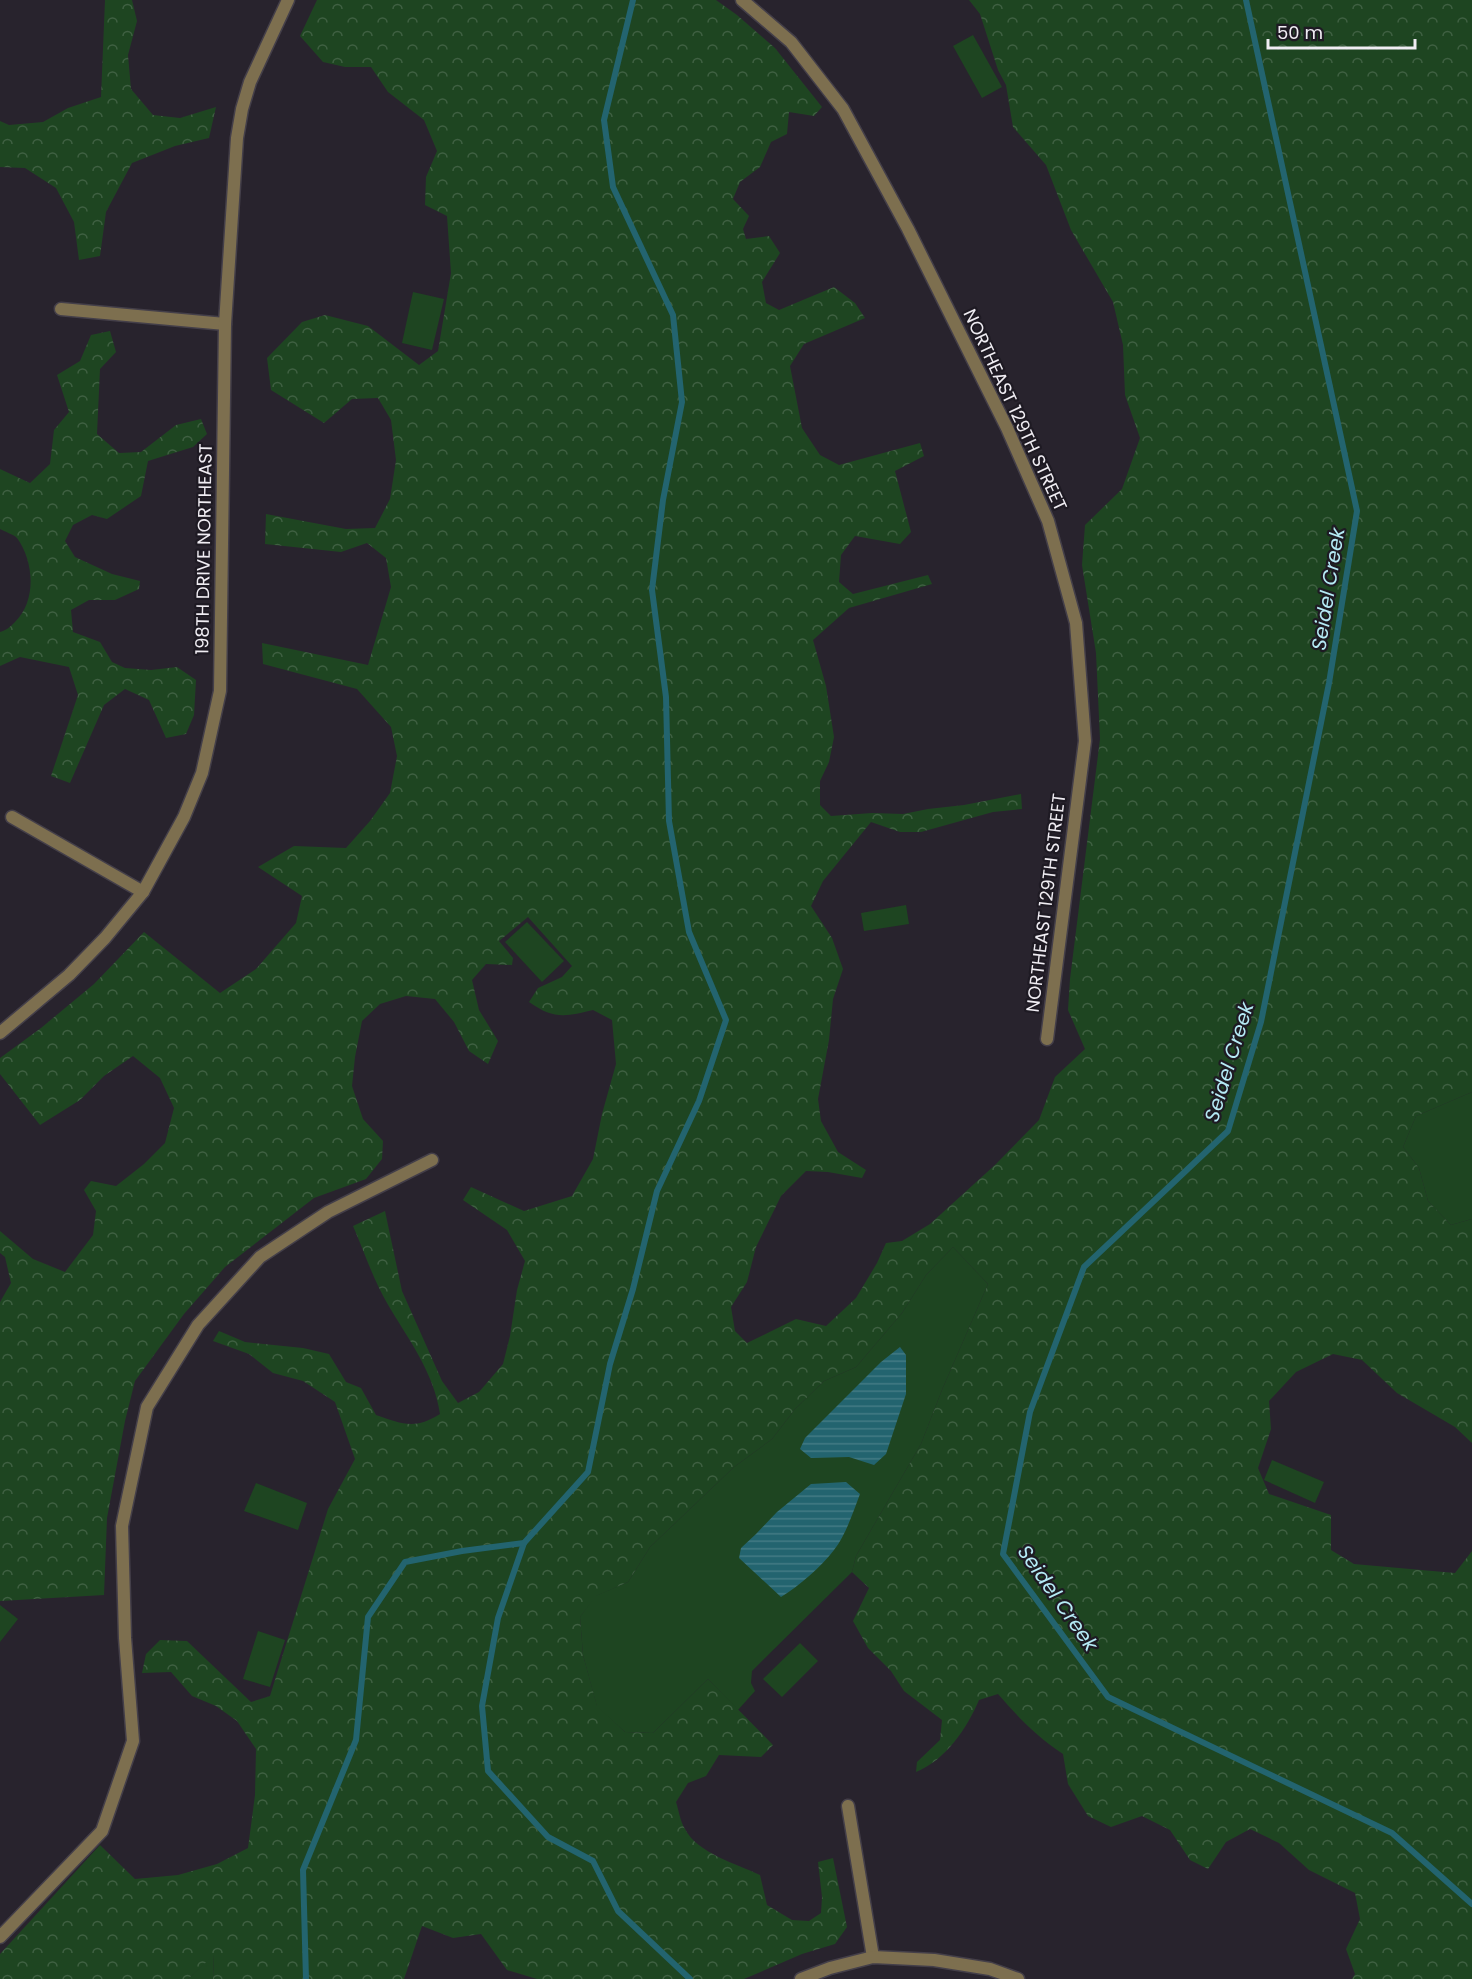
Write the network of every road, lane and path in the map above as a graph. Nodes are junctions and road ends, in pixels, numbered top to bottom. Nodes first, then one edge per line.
1 (288, 0) edge
2 (742, 0) edge
3 (61, 309) dead end
4 (225, 324) junction
5 (12, 817) dead end
6 (143, 892) junction
7 (0, 1033) edge
8 (1047, 1040) dead end
9 (432, 1160) dead end
10 (848, 1806) dead end
11 (0, 1937) edge
12 (873, 1957) junction
13 (801, 1979) edge
14 (1018, 1979) edge

1 - 4 street, 198TH DRIVE NORTHEAST
2 - 8 street, NORTHEAST 129TH STREET
3 - 4 street
4 - 6 street, 198TH DRIVE NORTHEAST
5 - 6 street
6 - 7 street, 198TH DRIVE NORTHEAST
9 - 11 street
10 - 12 street
12 - 13 street
12 - 14 street

